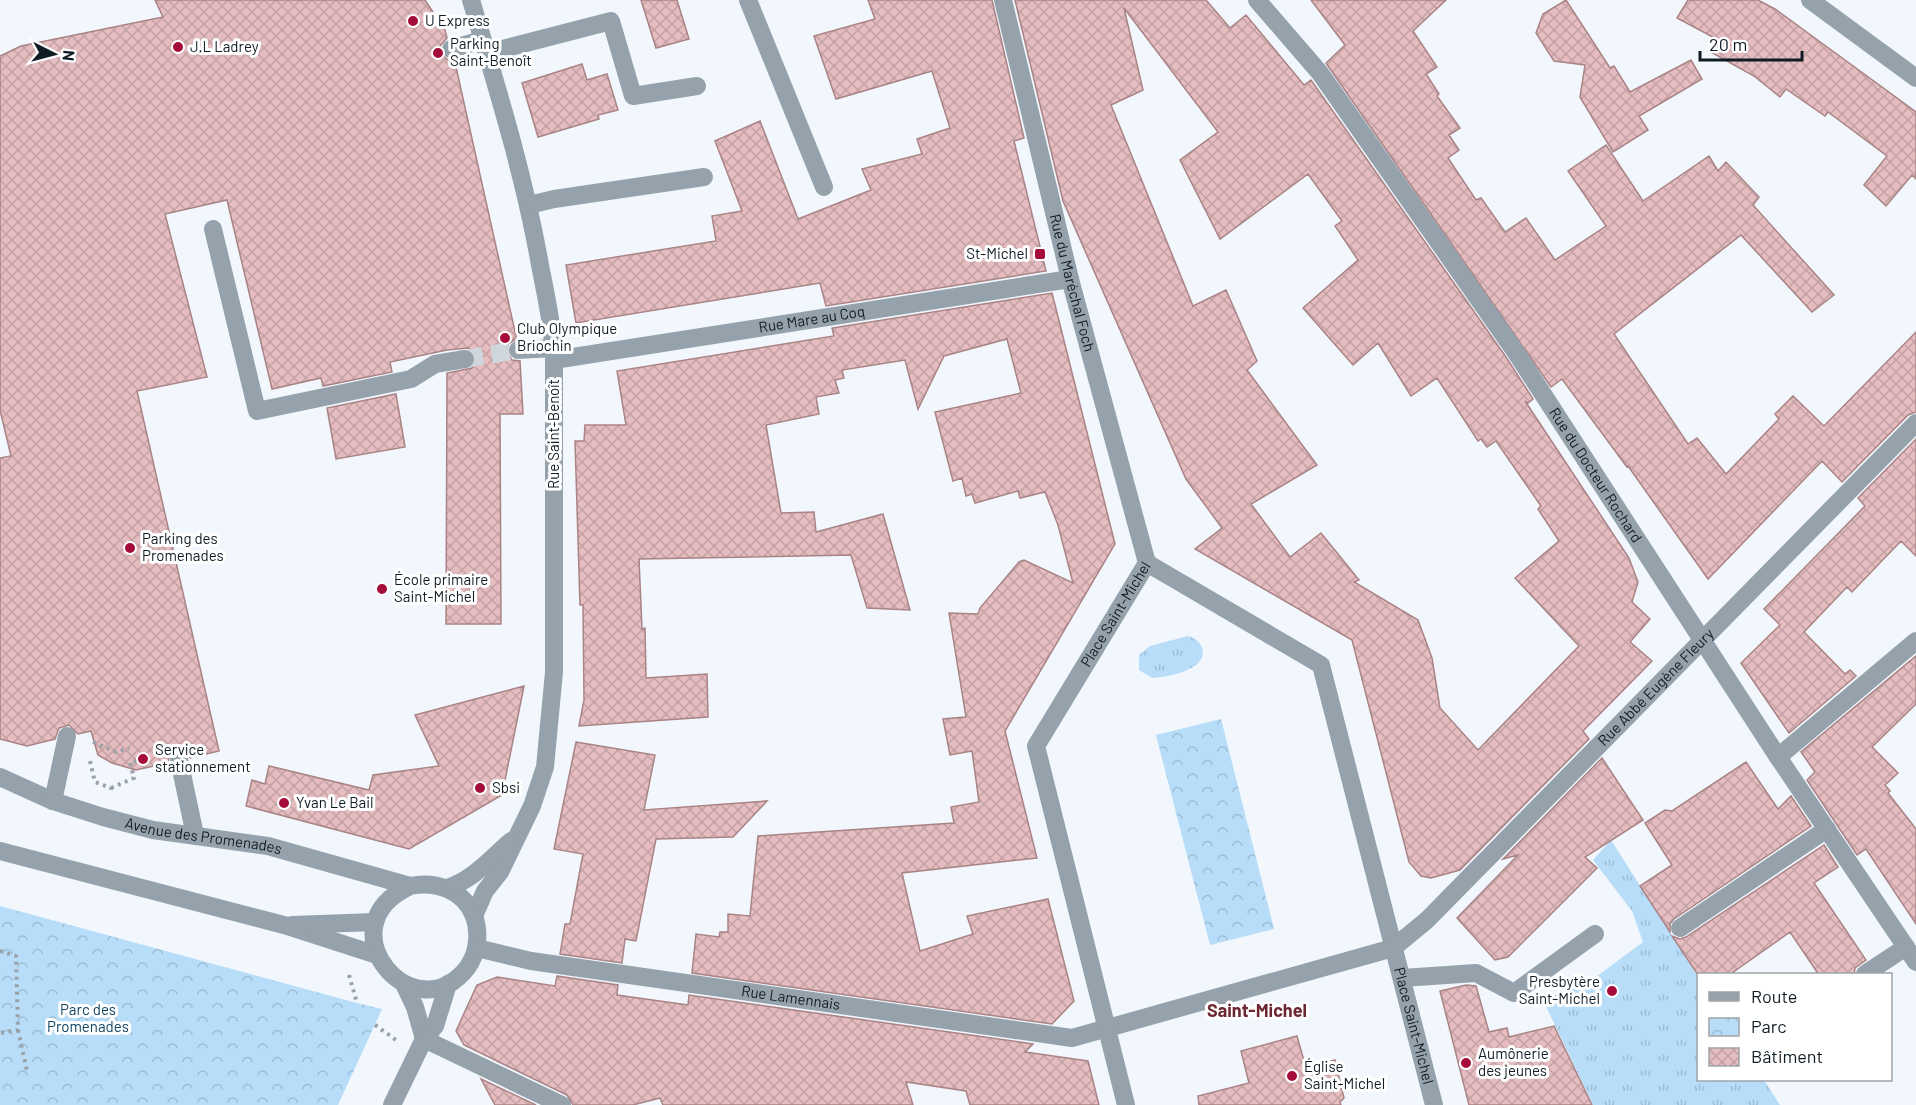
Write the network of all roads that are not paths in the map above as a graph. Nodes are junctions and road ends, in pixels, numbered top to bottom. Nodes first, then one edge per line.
1 (471, 0) edge
2 (748, 0) edge
3 (1003, 0) edge
4 (1257, 0) edge
5 (1810, 0) edge
6 (485, 46) junction
7 (451, 49) dead end
8 (1916, 78) edge
9 (698, 86) dead end
10 (704, 177) dead end
11 (824, 187) dead end
12 (529, 205) junction
13 (213, 229) dead end
14 (1070, 279) junction
15 (518, 350) tunnel mouth
16 (554, 354) junction
17 (465, 358) tunnel mouth
18 (1916, 423) edge
19 (1147, 562) junction
20 (1703, 640) junction
21 (1916, 641) edge
22 (68, 736) dead end
23 (1778, 757) junction
24 (179, 760) dead end
25 (0, 777) edge
26 (53, 801) junction
27 (1827, 829) junction
28 (195, 835) junction
29 (517, 836) junction
30 (0, 850) edge
31 (410, 886) junction
32 (447, 888) junction
33 (474, 916) junction
34 (375, 922) junction
35 (284, 925) junction
36 (1680, 928) dead end
37 (1595, 934) dead end
38 (477, 948) junction
39 (1393, 948) junction
40 (376, 955) junction
41 (1911, 955) edge
42 (1870, 973) edge
43 (1402, 978) junction
44 (404, 984) junction
45 (448, 984) junction
46 (1106, 1031) junction
47 (424, 1039) junction
48 (392, 1105) edge
49 (562, 1105) edge
50 (1126, 1105) edge
51 (1434, 1105) edge

1 - 6 street, Rue Saint-Benoît
2 - 11 street
3 - 14 street, Rue du Maréchal Foch
4 - 20 street, Rue du Docteur Rochard
5 - 8 street
6 - 7 street
6 - 9 street
6 - 12 street, Rue Saint-Benoît
10 - 12 street
12 - 16 street, Rue Saint-Benoît
13 - 17 street
14 - 16 street, Rue Mare au Coq
14 - 19 street, Rue du Maréchal Foch
15 - 16 street, Rue Mare au Coq
16 - 29 street, Rue Saint-Benoît
18 - 20 street, Rue Abbé Eugène Fleury
19 - 39 street, Place Saint-Michel
19 - 46 street, Place Saint-Michel
20 - 23 street, Rue du Docteur Rochard
20 - 39 street, Rue Abbé Eugène Fleury
21 - 23 street
22 - 26 street
23 - 27 street, Rue du Docteur Rochard
24 - 28 street
25 - 26 street, Avenue des Promenades
26 - 28 street, Avenue des Promenades
27 - 36 street
27 - 41 street, Rue du Docteur Rochard
28 - 31 street, Avenue des Promenades
29 - 32 street, Rue Saint-Benoît
29 - 33 street, Rue Saint-Benoît
30 - 35 street
31 - 32 street, Avenue des Promenades
31 - 34 street
32 - 33 street
33 - 38 street
34 - 35 street
34 - 40 street
35 - 40 street
37 - 43 street
38 - 45 street
38 - 46 street, Rue Lamennais
39 - 43 street, Place Saint-Michel
39 - 46 street, Place Saint-Michel
40 - 44 street
41 - 42 street
43 - 51 street, Place Saint-Michel
44 - 45 street
44 - 47 street
45 - 47 street
46 - 50 street, Place Saint-Michel
47 - 48 street
47 - 49 street

